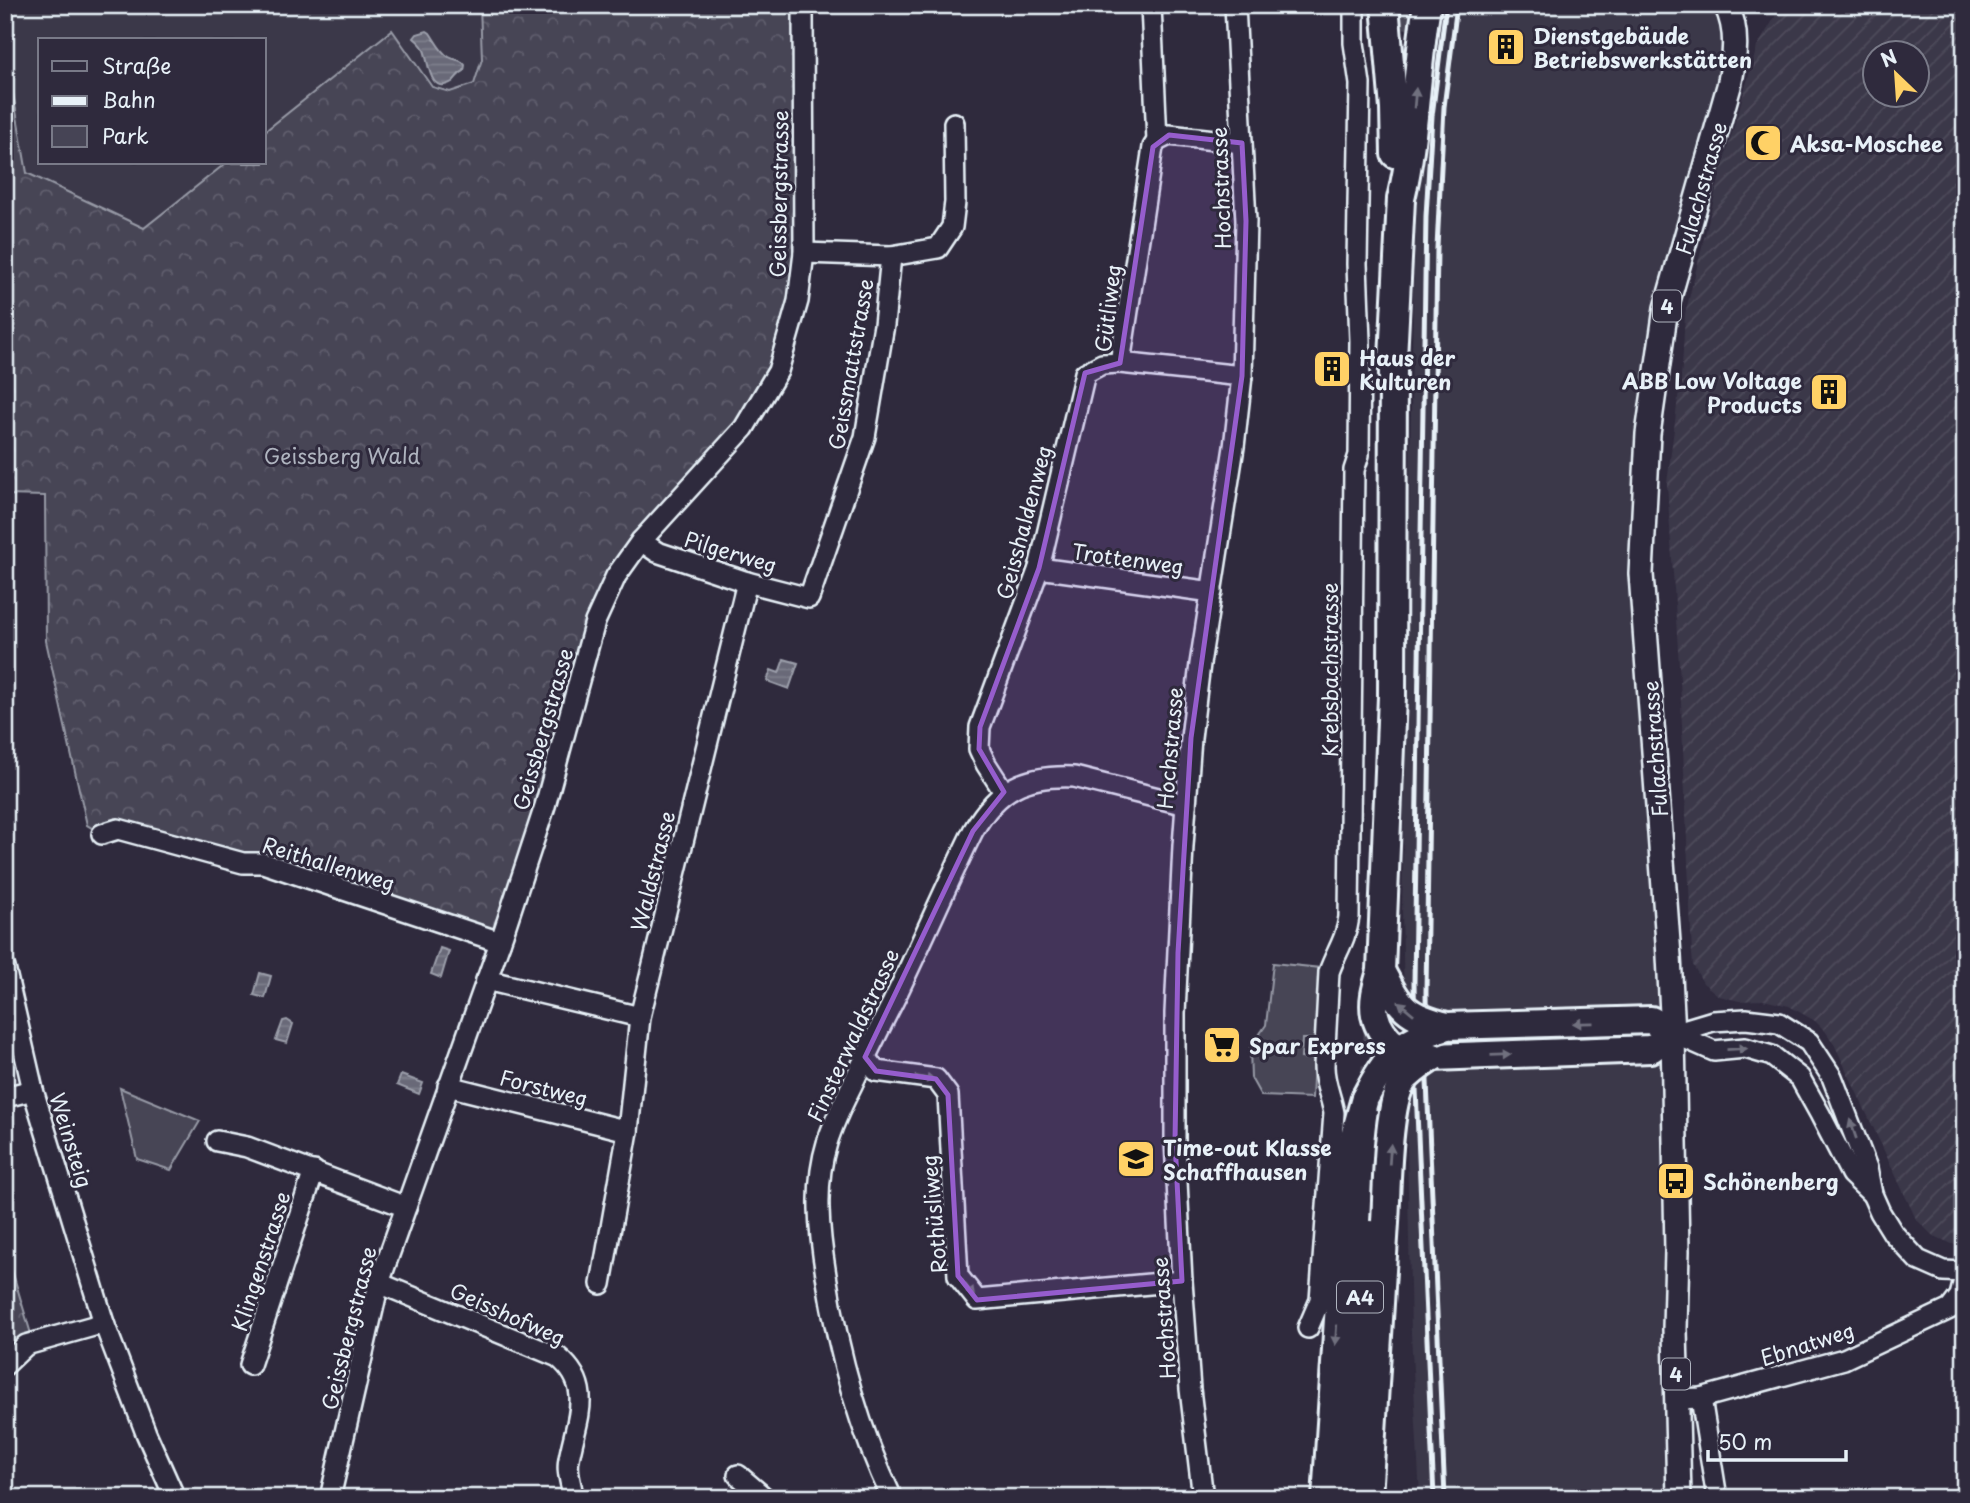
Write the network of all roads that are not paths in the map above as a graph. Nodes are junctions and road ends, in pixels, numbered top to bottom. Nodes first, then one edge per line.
1 (803, 5) edge
2 (1151, 5) edge
3 (1235, 5) edge
4 (1354, 5) edge
5 (1385, 5) edge
6 (1426, 5) edge
7 (1731, 7) edge
8 (954, 123) dead end
9 (1157, 141) junction
10 (1242, 143) junction
11 (1401, 199) junction
12 (803, 253) junction
13 (891, 256) junction
14 (1120, 363) junction
15 (1242, 376) junction
16 (641, 541) junction
17 (1039, 568) junction
18 (747, 582) junction
19 (1212, 592) junction
20 (809, 598) joint
21 (1004, 792) junction
22 (1186, 805) junction
23 (102, 834) dead end
24 (500, 942) junction
25 (5, 968) edge
26 (1381, 971) junction
27 (486, 980) junction
28 (640, 1017) junction
29 (1447, 1026) junction
30 (1662, 1027) junction
31 (1400, 1049) junction
32 (865, 1056) junction
33 (1433, 1057) junction
34 (448, 1086) junction
35 (33, 1090) junction
36 (5, 1097) edge
37 (1373, 1097) tunnel mouth
38 (628, 1131) junction
39 (217, 1141) dead end
40 (314, 1171) junction
41 (1872, 1194) junction
42 (406, 1207) junction
43 (1965, 1274) edge
44 (1182, 1281) junction
45 (379, 1283) junction
46 (601, 1284) dead end
47 (104, 1323) junction
48 (1308, 1328) dead end
49 (5, 1364) edge
50 (250, 1365) dead end
51 (1701, 1398) junction
52 (1677, 1399) junction
53 (738, 1475) dead end
54 (1327, 1489) edge
55 (175, 1498) edge
56 (330, 1498) edge
57 (573, 1498) edge
58 (765, 1498) edge
59 (892, 1498) edge
60 (1203, 1498) edge
61 (1347, 1498) edge
62 (1368, 1498) edge
63 (1679, 1498) edge
64 (1717, 1498) edge

1 - 12 street, Geissbergstrasse
2 - 9 street, Gütliweg
3 - 10 street, Hochstrasse
4 - 48 street, Krebsbachstrasse
5 - 11 highway
11 -> 6 highway
7 - 30 main road, Fulachstrasse / 4
8 - 13 street
9 - 10 street
9 - 14 street, Gütliweg
10 - 15 street, Hochstrasse
11 - 26 highway, bridge
12 - 13 street
12 - 16 street, Geissbergstrasse
13 - 20 street, Geissmattstrasse
14 - 15 street, Gütliweg
14 - 17 street, Geisshaldenweg
15 - 19 street, Hochstrasse
16 - 18 street, Pilgerweg
16 - 24 street, Geissbergstrasse
17 - 19 street, Trottenweg
17 - 21 street, Geisshaldenweg
18 - 20 street, Pilgerweg
18 - 28 street, Waldstrasse
19 - 22 street, Hochstrasse
21 - 22 street, Finsterwaldstrasse
21 - 32 street, Finsterwaldstrasse
22 - 44 street, Hochstrasse
23 - 24 street, Reithallenweg
24 - 27 street, Geissbergstrasse
25 - 35 street, Weinsteig
29 -> 26 highway, bridge
26 - 31 highway, bridge
27 - 28 street
27 - 34 street, Geissbergstrasse
28 - 38 street
30 -> 29 highway
29 - 31 highway, bridge
33 -> 30 highway
30 -> 41 street
41 -> 30 street
30 - 52 main road, Fulachstrasse / 4
31 - 33 highway, bridge
31 -> 54 highway, bridge
32 -> 44 street, Rothüsliweg
32 - 59 street, Finsterwaldstrasse
62 -> 33 highway, bridge
34 - 38 street, Forstweg
34 - 42 street, Geissbergstrasse
35 - 36 street
35 - 47 street, Weinsteig
37 - 61 highway, A4
38 - 46 street
39 - 40 street, Klingenstrasse
40 - 42 street, Klingenstrasse
40 - 50 street, Klingenstrasse
41 - 43 street
42 - 45 street, Geissbergstrasse
43 - 51 street, Ebnatweg
44 - 60 street, Hochstrasse
45 - 56 street, Geissbergstrasse
45 - 57 street, Geisshofweg
47 - 49 street
47 - 55 street, Weinsteig
51 - 52 street, Ebnatweg
51 - 64 street
52 - 63 main road, Fulachstrasse / 4
53 - 58 street

